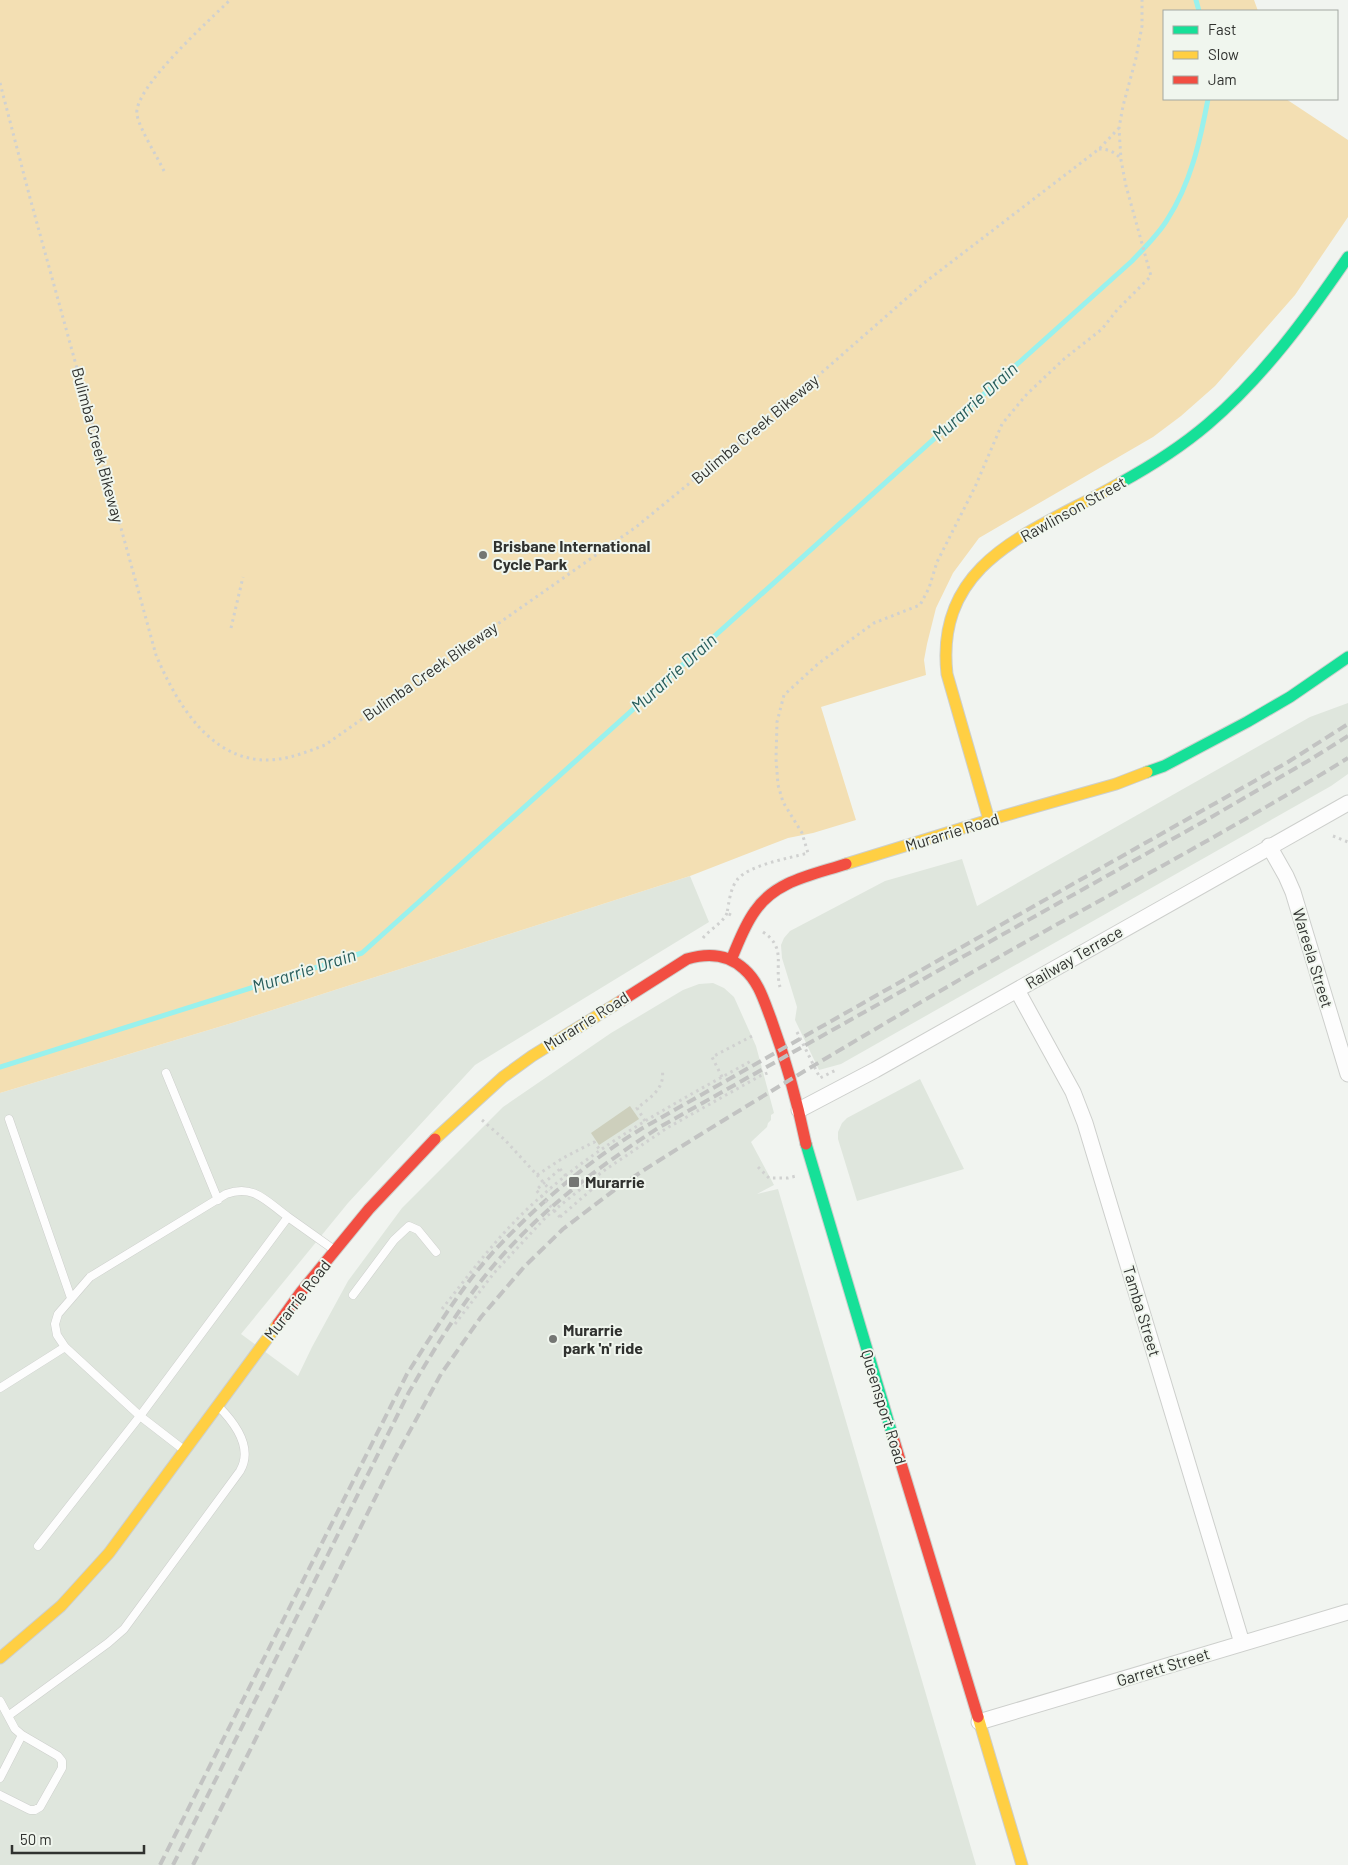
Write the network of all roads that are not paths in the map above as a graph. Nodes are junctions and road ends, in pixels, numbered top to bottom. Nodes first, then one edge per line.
1 (1348, 257) edge
2 (1348, 657) edge
3 (1348, 803) edge
4 (989, 820) junction
5 (1269, 846) junction
6 (731, 960) junction
7 (1016, 990) junction
8 (166, 1073) dead end
9 (1348, 1074) edge
10 (800, 1110) junction
11 (9, 1119) dead end
12 (218, 1200) junction
13 (288, 1217) junction
14 (335, 1251) junction
15 (436, 1252) dead end
16 (353, 1295) dead end
17 (71, 1298) junction
18 (65, 1347) junction
19 (0, 1388) edge
20 (218, 1406) junction
21 (140, 1416) junction
22 (185, 1451) junction
23 (38, 1546) dead end
24 (1348, 1612) edge
25 (1242, 1643) junction
26 (0, 1658) edge
27 (0, 1700) edge
28 (8, 1716) junction
29 (978, 1722) junction
30 (22, 1735) junction
31 (0, 1778) edge
32 (0, 1795) edge
33 (1022, 1865) edge

1 - 4 street, Rawlinson Street
2 - 4 street, Murarrie Road
3 - 5 street, Railway Terrace
4 - 6 street, Murarrie Road
5 - 7 street, Railway Terrace
5 - 9 street, Wareela Street
6 - 10 street, Queensport Road
6 - 14 street, Murarrie Road
7 - 10 street, Railway Terrace
7 - 25 street, Tamba Street
8 - 12 lane
10 - 29 street, Queensport Road
11 - 17 lane
12 - 13 lane
12 - 17 lane
13 - 14 lane
13 - 21 lane
14 - 20 street, Murarrie Road
15 - 16 lane
17 - 18 lane
18 - 19 lane
18 - 21 lane
20 - 22 street, Murarrie Road
20 - 28 lane
21 - 22 lane
21 - 23 lane
22 - 26 street, Murarrie Road
24 - 25 street, Garrett Street
25 - 29 street, Garrett Street
27 - 28 lane
28 - 30 lane
29 - 33 street, Queensport Road
30 - 31 lane
30 - 32 lane

